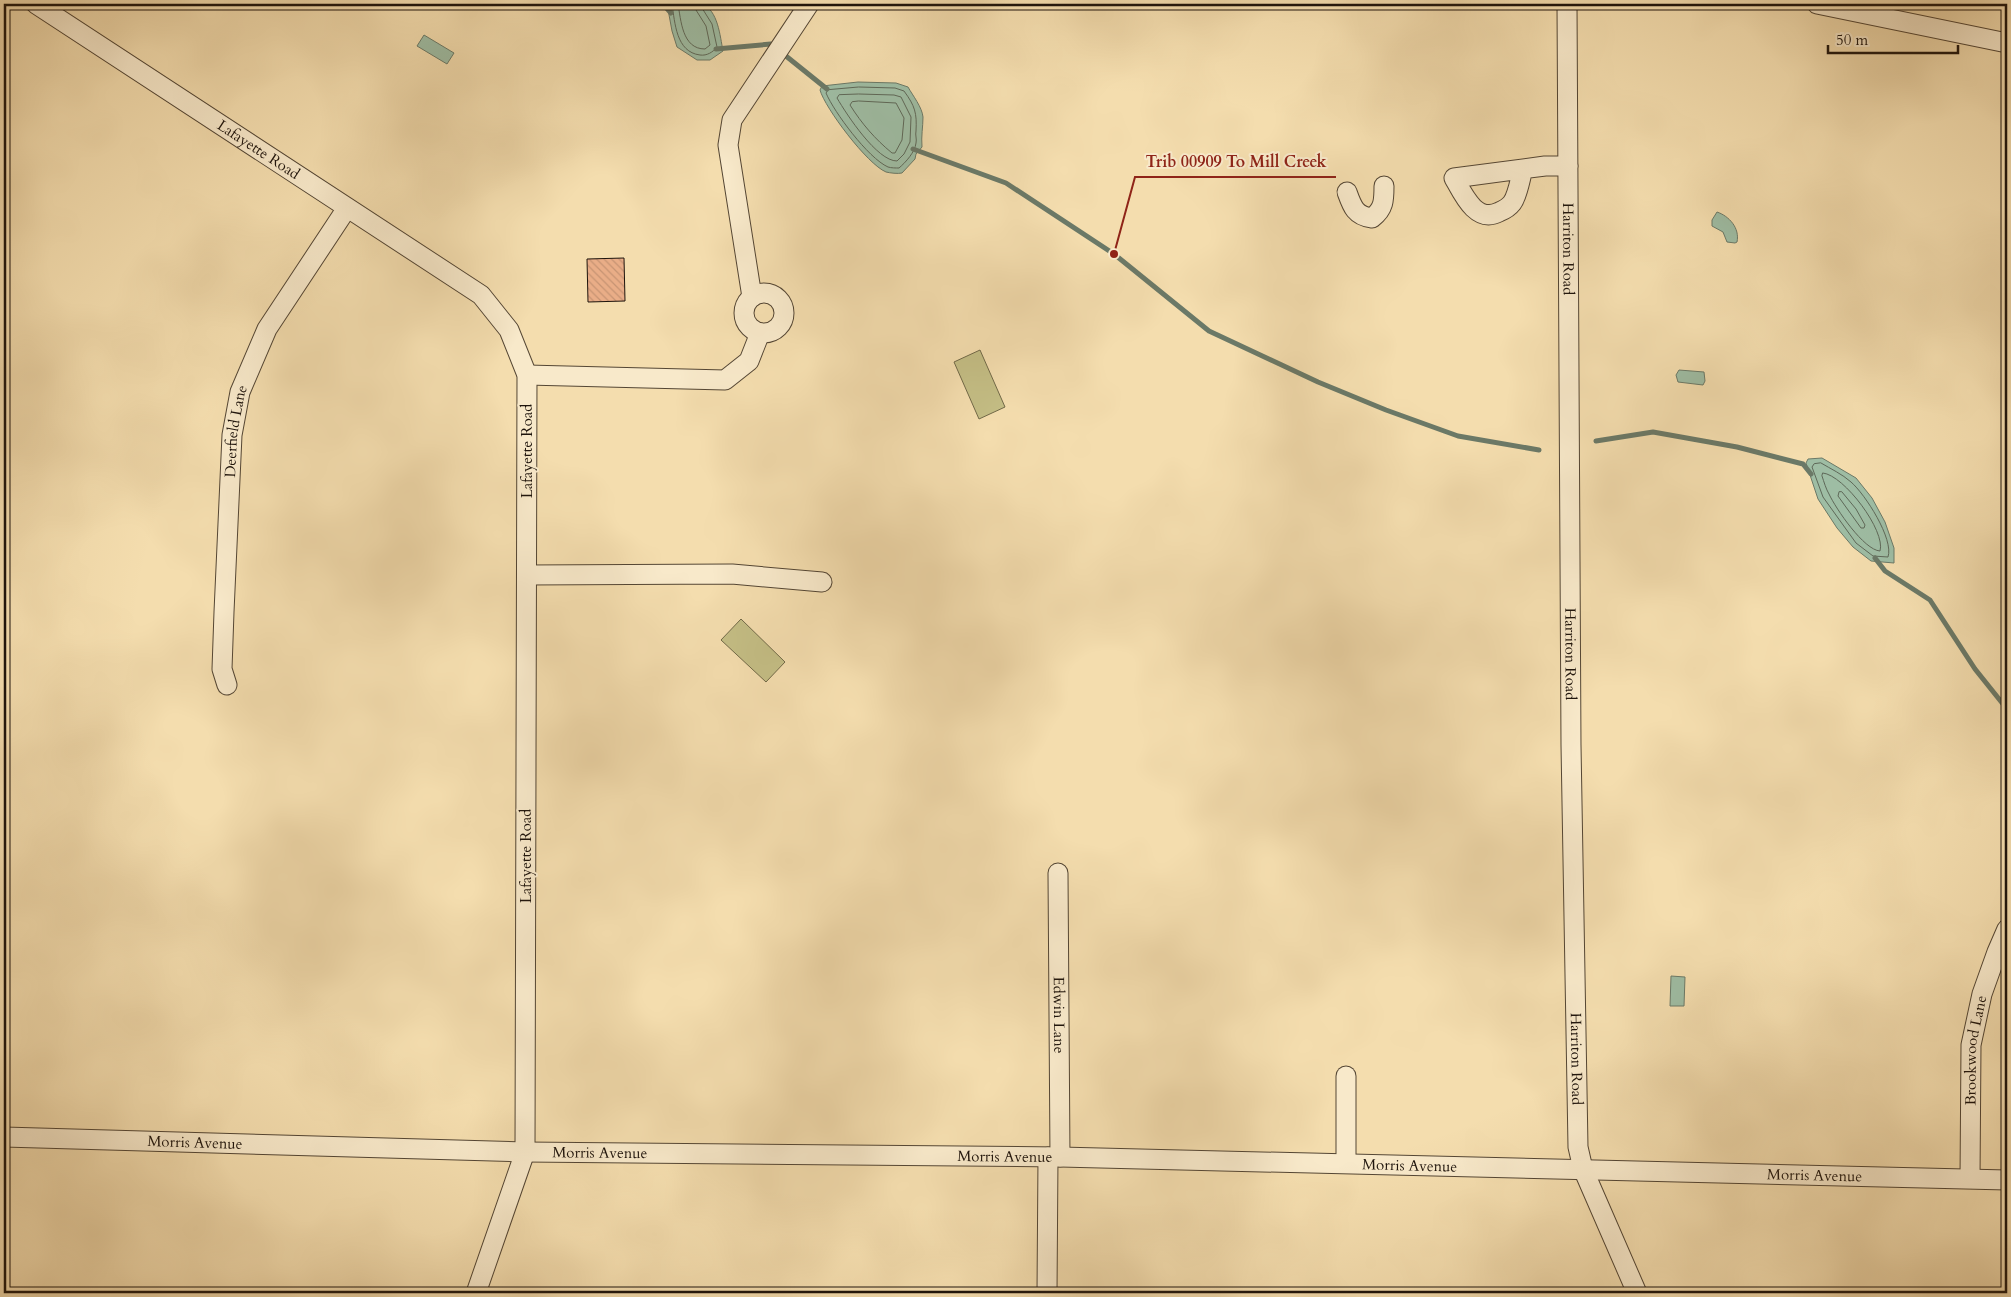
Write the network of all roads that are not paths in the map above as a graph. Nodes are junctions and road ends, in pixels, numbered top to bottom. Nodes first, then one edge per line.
1 (36, 4) edge
2 (809, 4) edge
3 (1567, 4) edge
4 (1817, 4) edge
5 (2007, 43) edge
6 (1568, 166) junction
7 (1523, 169) dead end
8 (1384, 186) dead end
9 (1347, 192) dead end
10 (347, 208) junction
11 (752, 297) junction
12 (760, 333) junction
13 (528, 375) junction
14 (527, 575) junction
15 (822, 582) dead end
16 (227, 684) dead end
17 (1058, 873) dead end
18 (2007, 929) edge
19 (1346, 1076) dead end
20 (4, 1137) edge
21 (525, 1152) junction
22 (1054, 1157) junction
23 (1346, 1163) junction
24 (1583, 1169) junction
25 (1970, 1178) junction
26 (2007, 1180) edge
27 (476, 1293) edge
28 (1047, 1293) edge
29 (1637, 1293) edge

1 - 10 street, Lafayette Road
2 - 11 street
3 - 6 street, Harriton Road
4 - 5 street
6 - 7 street
6 - 24 street, Harriton Road
8 - 9 street
10 - 13 street, Lafayette Road
10 - 16 street, Deerfield Lane
11 - 12 street
11 - 12 street
12 - 13 street
13 - 14 street, Lafayette Road
14 - 15 street
14 - 21 street, Lafayette Road
17 - 22 street, Edwin Lane
18 - 25 street, Brookwood Lane
19 - 23 street
20 - 21 street, Morris Avenue
21 - 22 street, Morris Avenue
21 - 27 street, Lafayette Road
22 - 23 street, Morris Avenue
22 - 28 street, Edwin Lane
23 - 24 street, Morris Avenue
24 - 25 street, Morris Avenue
24 - 29 street, Harriton Road
25 - 26 street, Morris Avenue

